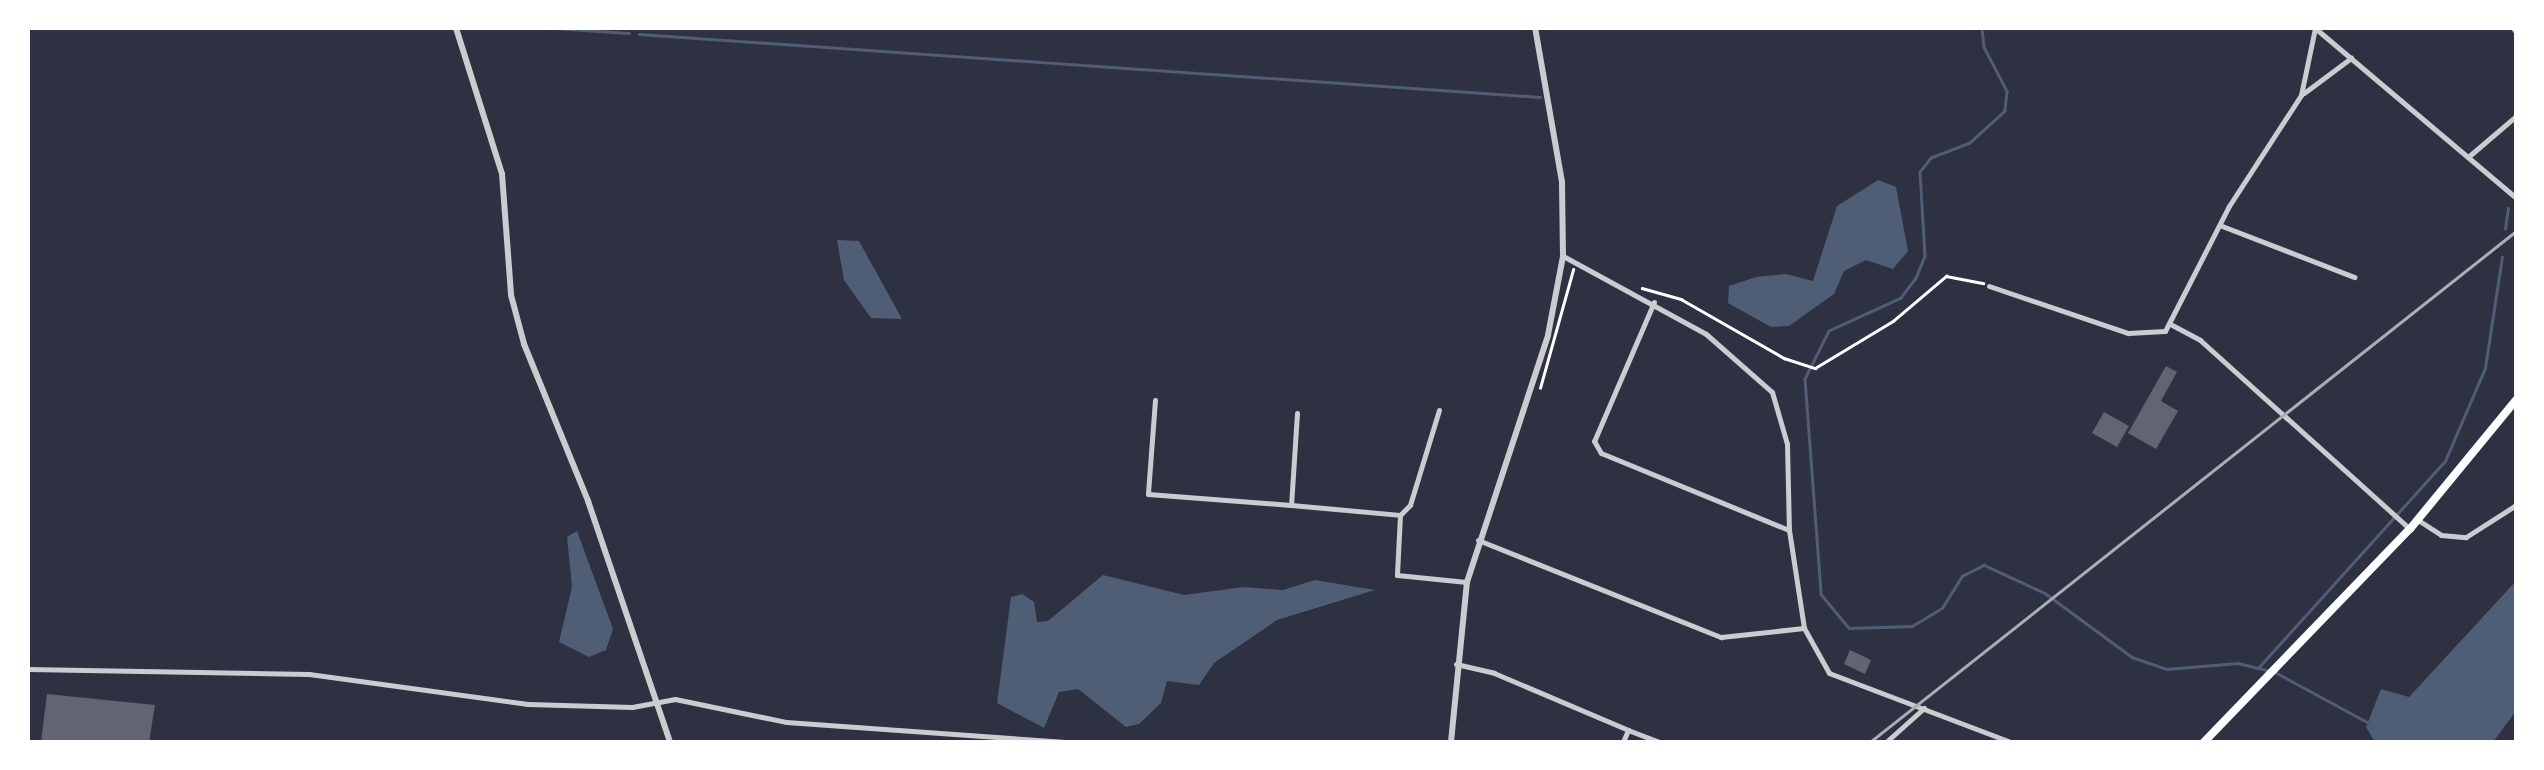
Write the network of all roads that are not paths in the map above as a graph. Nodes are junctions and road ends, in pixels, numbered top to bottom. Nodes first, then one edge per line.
1 (456, 28) edge
2 (1534, 28) edge
3 (2315, 28) edge
4 (2350, 58) junction
5 (2301, 95) junction
6 (2516, 116) edge
7 (2468, 157) junction
8 (2516, 198) edge
9 (2222, 226) junction
10 (1563, 256) junction
11 (2354, 276) dead end
12 (1989, 286) road end
13 (1654, 302) junction
14 (2172, 326) junction
15 (1155, 400) dead end
16 (2516, 400) edge
17 (1439, 410) dead end
18 (1296, 413) dead end
19 (1290, 505) junction
20 (2516, 505) edge
21 (1400, 515) junction
22 (2418, 520) junction
23 (2406, 526) junction
24 (1789, 530) junction
25 (1478, 540) junction
26 (1467, 582) junction
27 (1804, 628) junction
28 (1456, 664) junction
29 (28, 669) edge
30 (658, 705) junction
31 (1924, 707) junction
32 (1628, 730) junction
33 (670, 742) edge
34 (1062, 742) edge
35 (1451, 742) edge
36 (1623, 742) edge
37 (1659, 742) edge
38 (1886, 742) edge
39 (2010, 742) edge
40 (2204, 742) edge

1 - 30 street
2 - 10 street
3 - 4 street
3 - 5 street
4 - 5 street
4 - 7 street
5 - 9 street
6 - 7 street
7 - 8 street
9 - 11 street
9 - 14 street
10 - 13 street
10 - 25 street
12 - 14 street
13 - 24 street
13 - 24 street
14 - 23 street
15 - 19 street
16 - 22 main road
17 - 21 street
18 - 19 street
19 - 21 street
20 - 22 street
21 - 26 street
22 - 23 main road
23 - 40 main road
24 - 27 street
25 - 26 street
25 - 27 street
26 - 28 street
27 - 31 street
28 - 32 street
28 - 35 street
29 - 30 street
30 - 33 street
30 - 34 street
31 - 38 street
31 - 39 street
32 - 36 street
32 - 37 street

